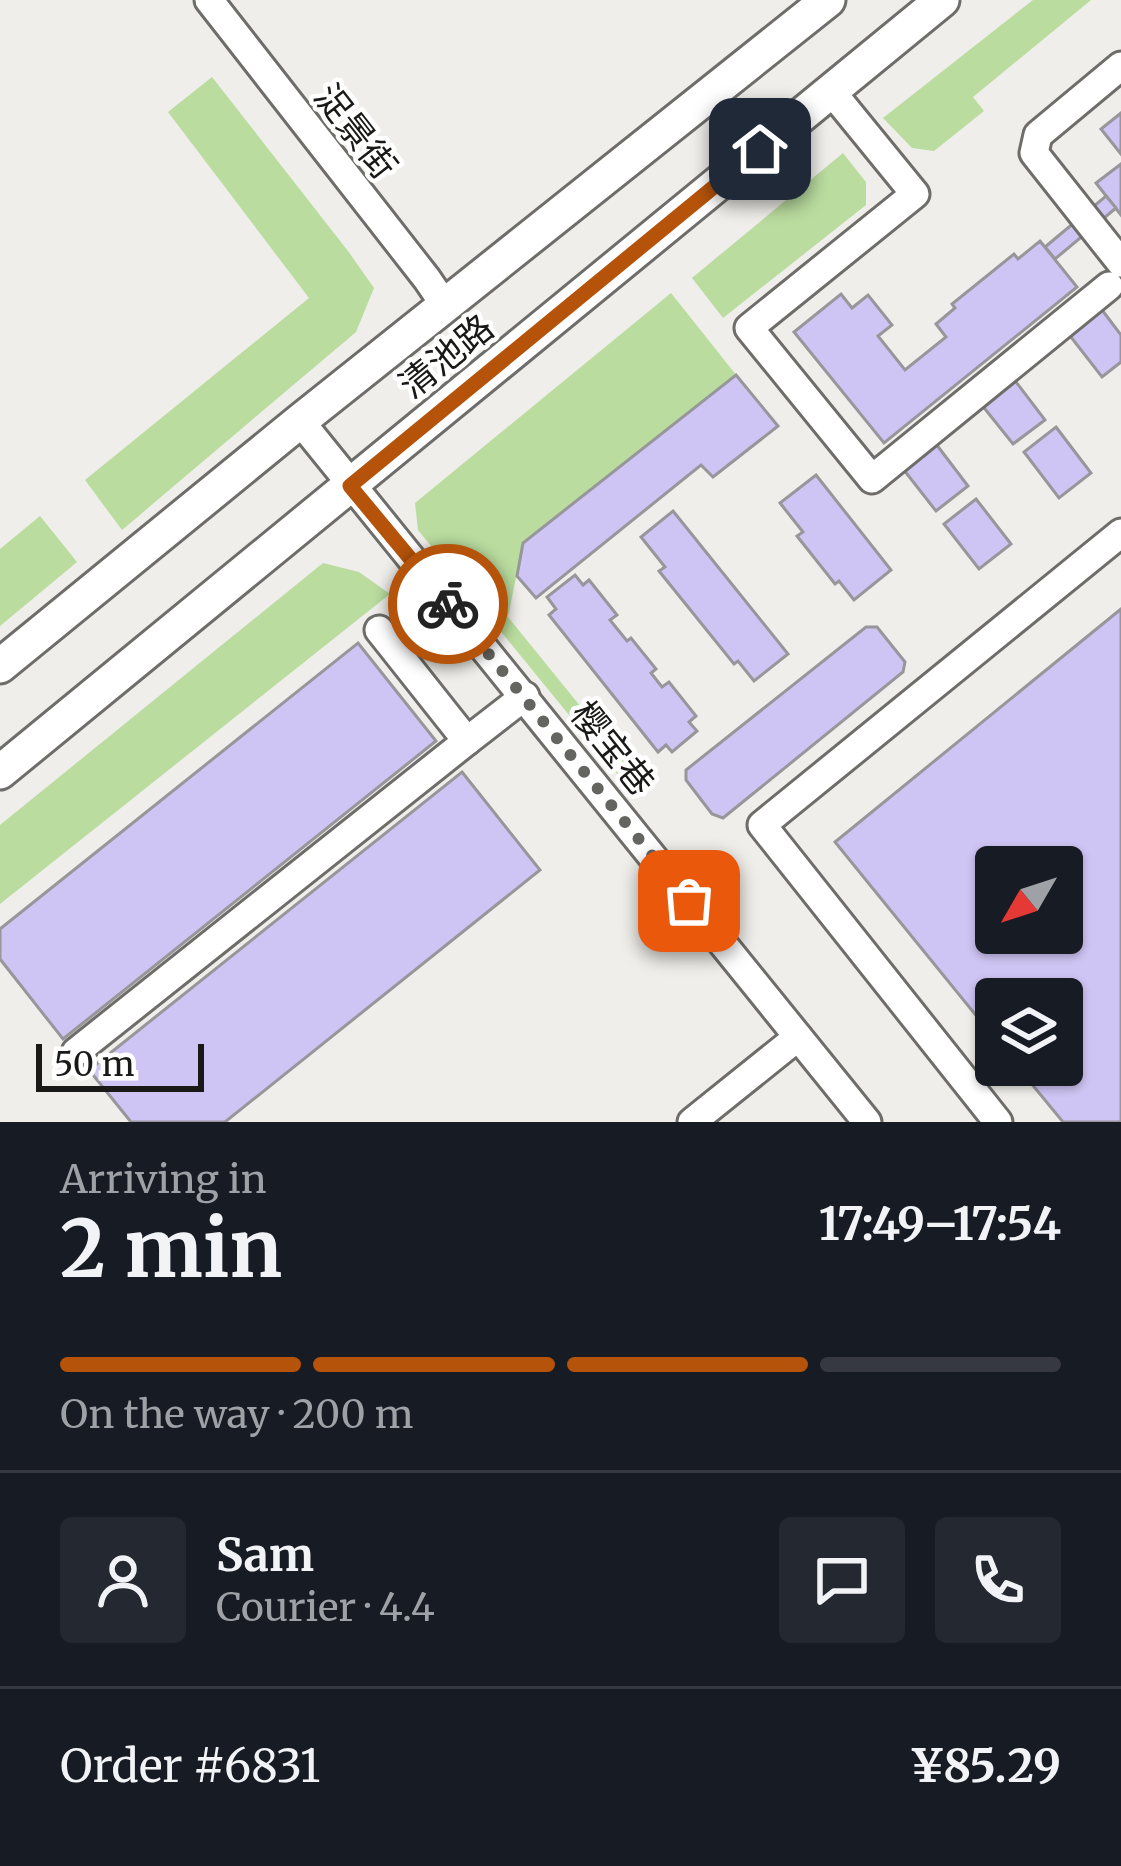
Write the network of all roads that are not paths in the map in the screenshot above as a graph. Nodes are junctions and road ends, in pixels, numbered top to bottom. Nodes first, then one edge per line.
1 (208, 0) edge
2 (828, 0) edge
3 (942, 0) edge
4 (1121, 66) edge
5 (831, 92) junction
6 (1115, 274) edge
7 (446, 307) junction
8 (300, 421) junction
9 (350, 486) junction
10 (1121, 533) edge
11 (379, 630) dead end
12 (0, 666) edge
13 (525, 696) junction
14 (467, 741) junction
15 (0, 772) edge
16 (798, 1037) junction
17 (76, 1052) dead end
18 (692, 1122) edge
19 (867, 1122) edge
20 (998, 1122) edge

1 - 7 street, 浞景街
2 - 7 main road, 清池路
3 - 5 main road, 清池路
4 - 6 street
5 - 6 street
5 - 9 main road, 清池路
7 - 8 main road, 清池路
8 - 9 street, 樱宝巷
8 - 12 main road, 清池路
9 - 13 street, 樱宝巷
9 - 15 main road, 清池路
10 - 20 street
11 - 14 street
13 - 14 street
13 - 16 street, 樱宝巷
14 - 17 street
16 - 18 street
16 - 19 street, 樱宝巷

